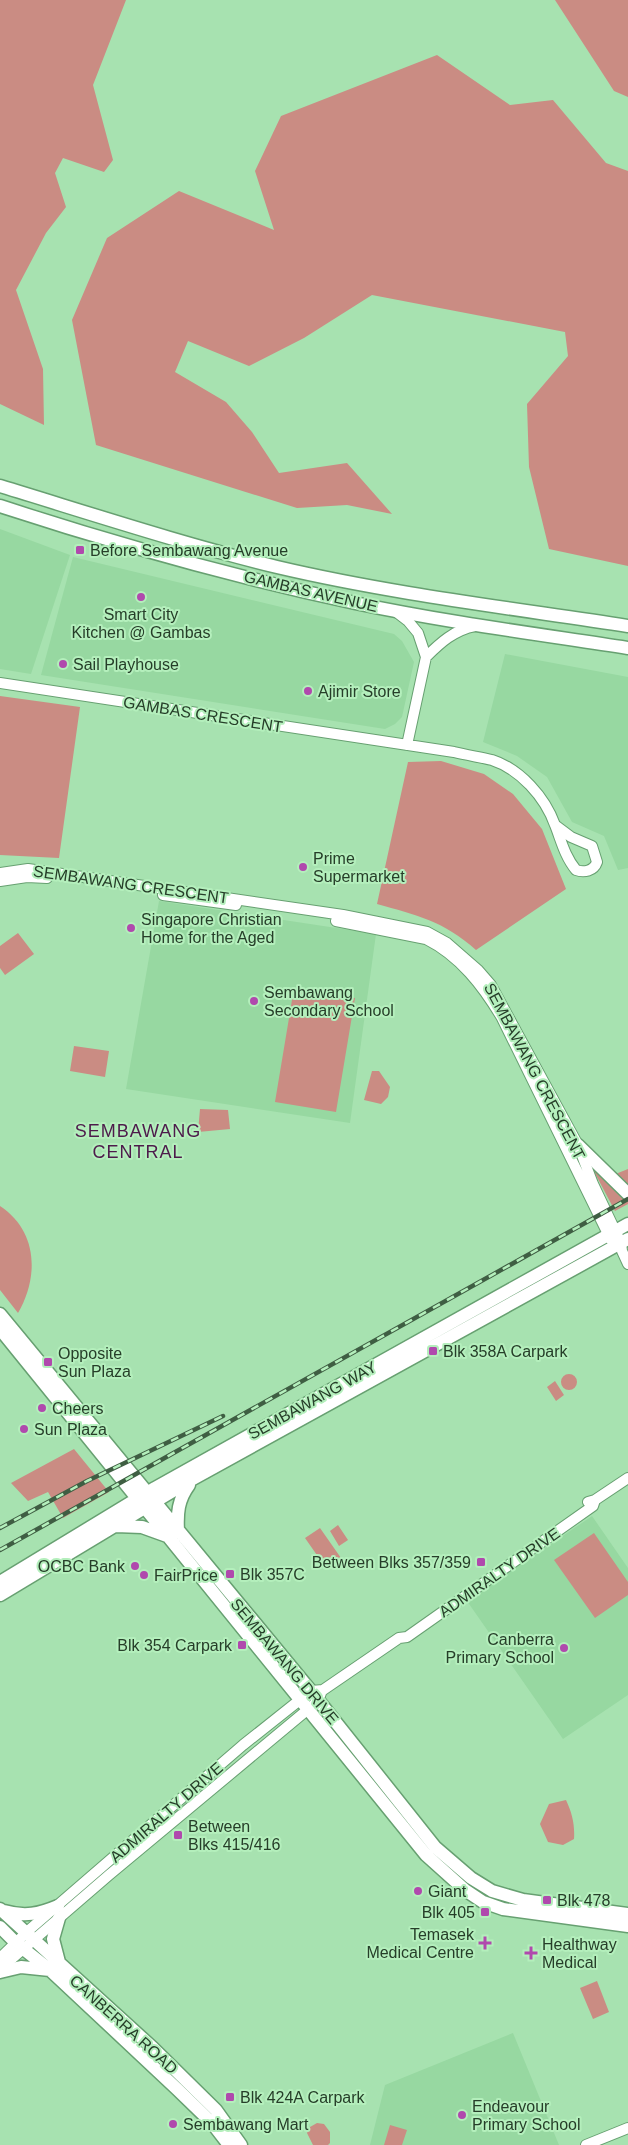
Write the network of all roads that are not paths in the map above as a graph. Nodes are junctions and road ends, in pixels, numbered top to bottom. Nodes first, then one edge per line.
1 (0, 486) edge
2 (0, 506) edge
3 (276, 566) junction
4 (333, 579) junction
5 (272, 582) junction
6 (327, 596) junction
7 (395, 610) junction
8 (481, 625) junction
9 (628, 626) edge
10 (628, 648) edge
11 (426, 657) junction
12 (0, 683) edge
13 (407, 745) junction
14 (555, 825) junction
15 (0, 873) edge
16 (0, 881) edge
17 (578, 1145) junction
18 (628, 1194) edge
19 (628, 1224) edge
20 (612, 1232) junction
21 (621, 1245) edge
22 (628, 1264) edge
23 (0, 1314) edge
24 (0, 1329) edge
25 (240, 1439) junction
26 (262, 1443) junction
27 (628, 1478) edge
28 (191, 1480) junction
29 (146, 1501) junction
30 (115, 1526) junction
31 (174, 1534) junction
32 (0, 1582) edge
33 (0, 1595) edge
34 (317, 1694) junction
35 (304, 1705) junction
36 (1, 1910) edge
37 (59, 1912) junction
38 (628, 1914) edge
39 (628, 1926) edge
40 (0, 1928) edge
41 (30, 1937) junction
42 (19, 1947) junction
43 (0, 1958) edge
44 (55, 1968) junction
45 (0, 1970) edge
46 (628, 2128) edge
47 (229, 2145) edge
48 (241, 2145) edge
49 (586, 2145) edge

1 - 3 main road, GAMBAS AVENUE
2 - 5 main road, GAMBAS AVENUE
3 - 4 main road, GAMBAS AVENUE
3 - 5 main road
4 - 6 main road
4 - 9 main road, GAMBAS AVENUE
5 - 6 main road, GAMBAS AVENUE
6 - 7 main road, GAMBAS AVENUE
7 - 8 main road, GAMBAS AVENUE
7 - 11 street
8 - 10 main road, GAMBAS AVENUE
8 - 11 street
11 - 13 street
12 - 13 street, GAMBAS CRESCENT
13 - 14 street, GAMBAS CRESCENT
14 - 14 street, GAMBAS CRESCENT
15 - 17 street, SEMBAWANG CRESCENT
16 - 20 street, SEMBAWANG CRESCENT
17 - 18 main road
17 - 20 street, SEMBAWANG CRESCENT
19 - 20 main road, SEMBAWANG WAY
20 - 21 street, SEMBAWANG CRESCENT
20 - 25 main road, SEMBAWANG WAY
21 - 22 street
21 - 26 main road, SEMBAWANG WAY
23 - 29 main road, SEMBAWANG DRIVE
24 - 29 main road, SEMBAWANG DRIVE
25 - 26 main road
25 - 29 main road, SEMBAWANG WAY
26 - 28 main road, SEMBAWANG WAY
27 - 34 street, ADMIRALTY DRIVE
28 - 29 main road, SEMBAWANG WAY
28 - 31 main road
29 - 30 main road, SEMBAWANG WAY
29 - 31 main road, SEMBAWANG DRIVE
29 - 32 main road, SEMBAWANG WAY
30 - 31 main road
30 - 33 main road, SEMBAWANG WAY
31 - 34 main road, SEMBAWANG DRIVE
31 - 35 main road, SEMBAWANG DRIVE
34 - 35 street, ADMIRALTY DRIVE
34 - 38 main road, SEMBAWANG DRIVE
35 - 37 street, ADMIRALTY DRIVE
35 - 39 main road, SEMBAWANG DRIVE
36 - 37 main road
36 - 41 main road, CANBERRA ROAD
37 - 41 street, ADMIRALTY DRIVE
37 - 44 main road
40 - 42 main road, CANBERRA ROAD
41 - 42 street, ADMIRALTY DRIVE
41 - 44 main road, CANBERRA ROAD
42 - 43 street
42 - 44 main road, CANBERRA ROAD
42 - 45 street
44 - 45 main road
44 - 47 main road, CANBERRA ROAD
44 - 48 main road, CANBERRA ROAD
46 - 49 street

